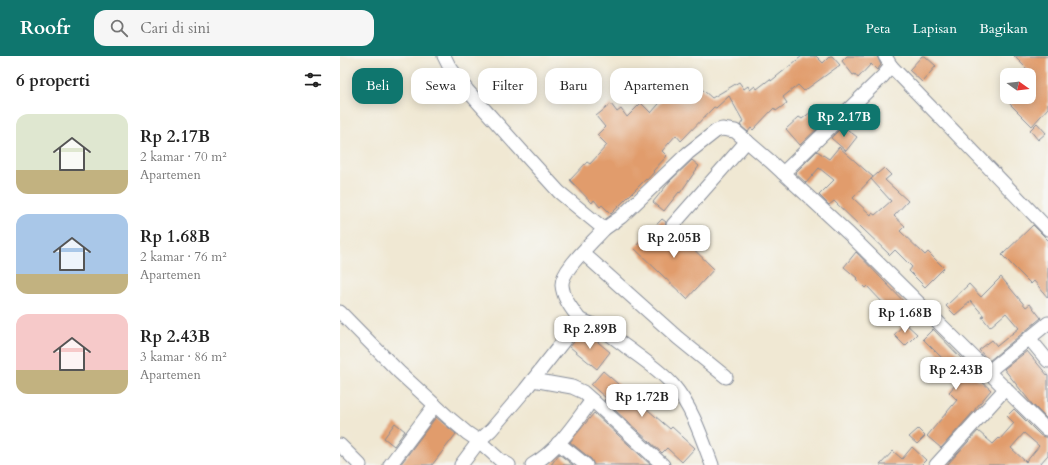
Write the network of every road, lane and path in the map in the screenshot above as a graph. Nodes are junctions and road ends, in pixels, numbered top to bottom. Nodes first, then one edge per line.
1 (444, 56) edge
2 (888, 61) edge
3 (747, 141) junction
4 (783, 173) junction
5 (673, 225) dead end
6 (604, 229) junction
7 (1048, 229) edge
8 (583, 253) junction
9 (340, 312) edge
10 (580, 320) junction
11 (1048, 323) edge
12 (1029, 338) junction
13 (1048, 361) edge
14 (989, 371) junction
15 (726, 377) dead end
16 (533, 380) junction
17 (1006, 388) junction
18 (592, 400) junction
19 (435, 405) junction
20 (1046, 429) dead end
21 (479, 441) junction
22 (558, 443) junction
23 (340, 445) edge
24 (360, 465) edge
25 (390, 465) edge
26 (461, 465) edge
27 (509, 465) edge
28 (532, 465) edge
29 (586, 465) edge
30 (663, 465) edge
31 (712, 465) edge
32 (936, 465) edge

1 - 6 street
2 - 4 street
2 - 7 street
3 - 4 street
3 - 5 street
3 - 6 street
4 - 14 street
6 - 8 street
8 - 10 street
8 - 15 street
9 - 19 street
10 - 16 street
10 - 31 street
11 - 12 street
12 - 13 street
12 - 14 street
14 - 17 street
16 - 18 street
16 - 21 street
17 - 20 street
17 - 32 street
18 - 22 street
18 - 30 street
19 - 21 street
19 - 25 street
21 - 26 street
21 - 27 street
22 - 28 street
22 - 29 street
23 - 24 street

